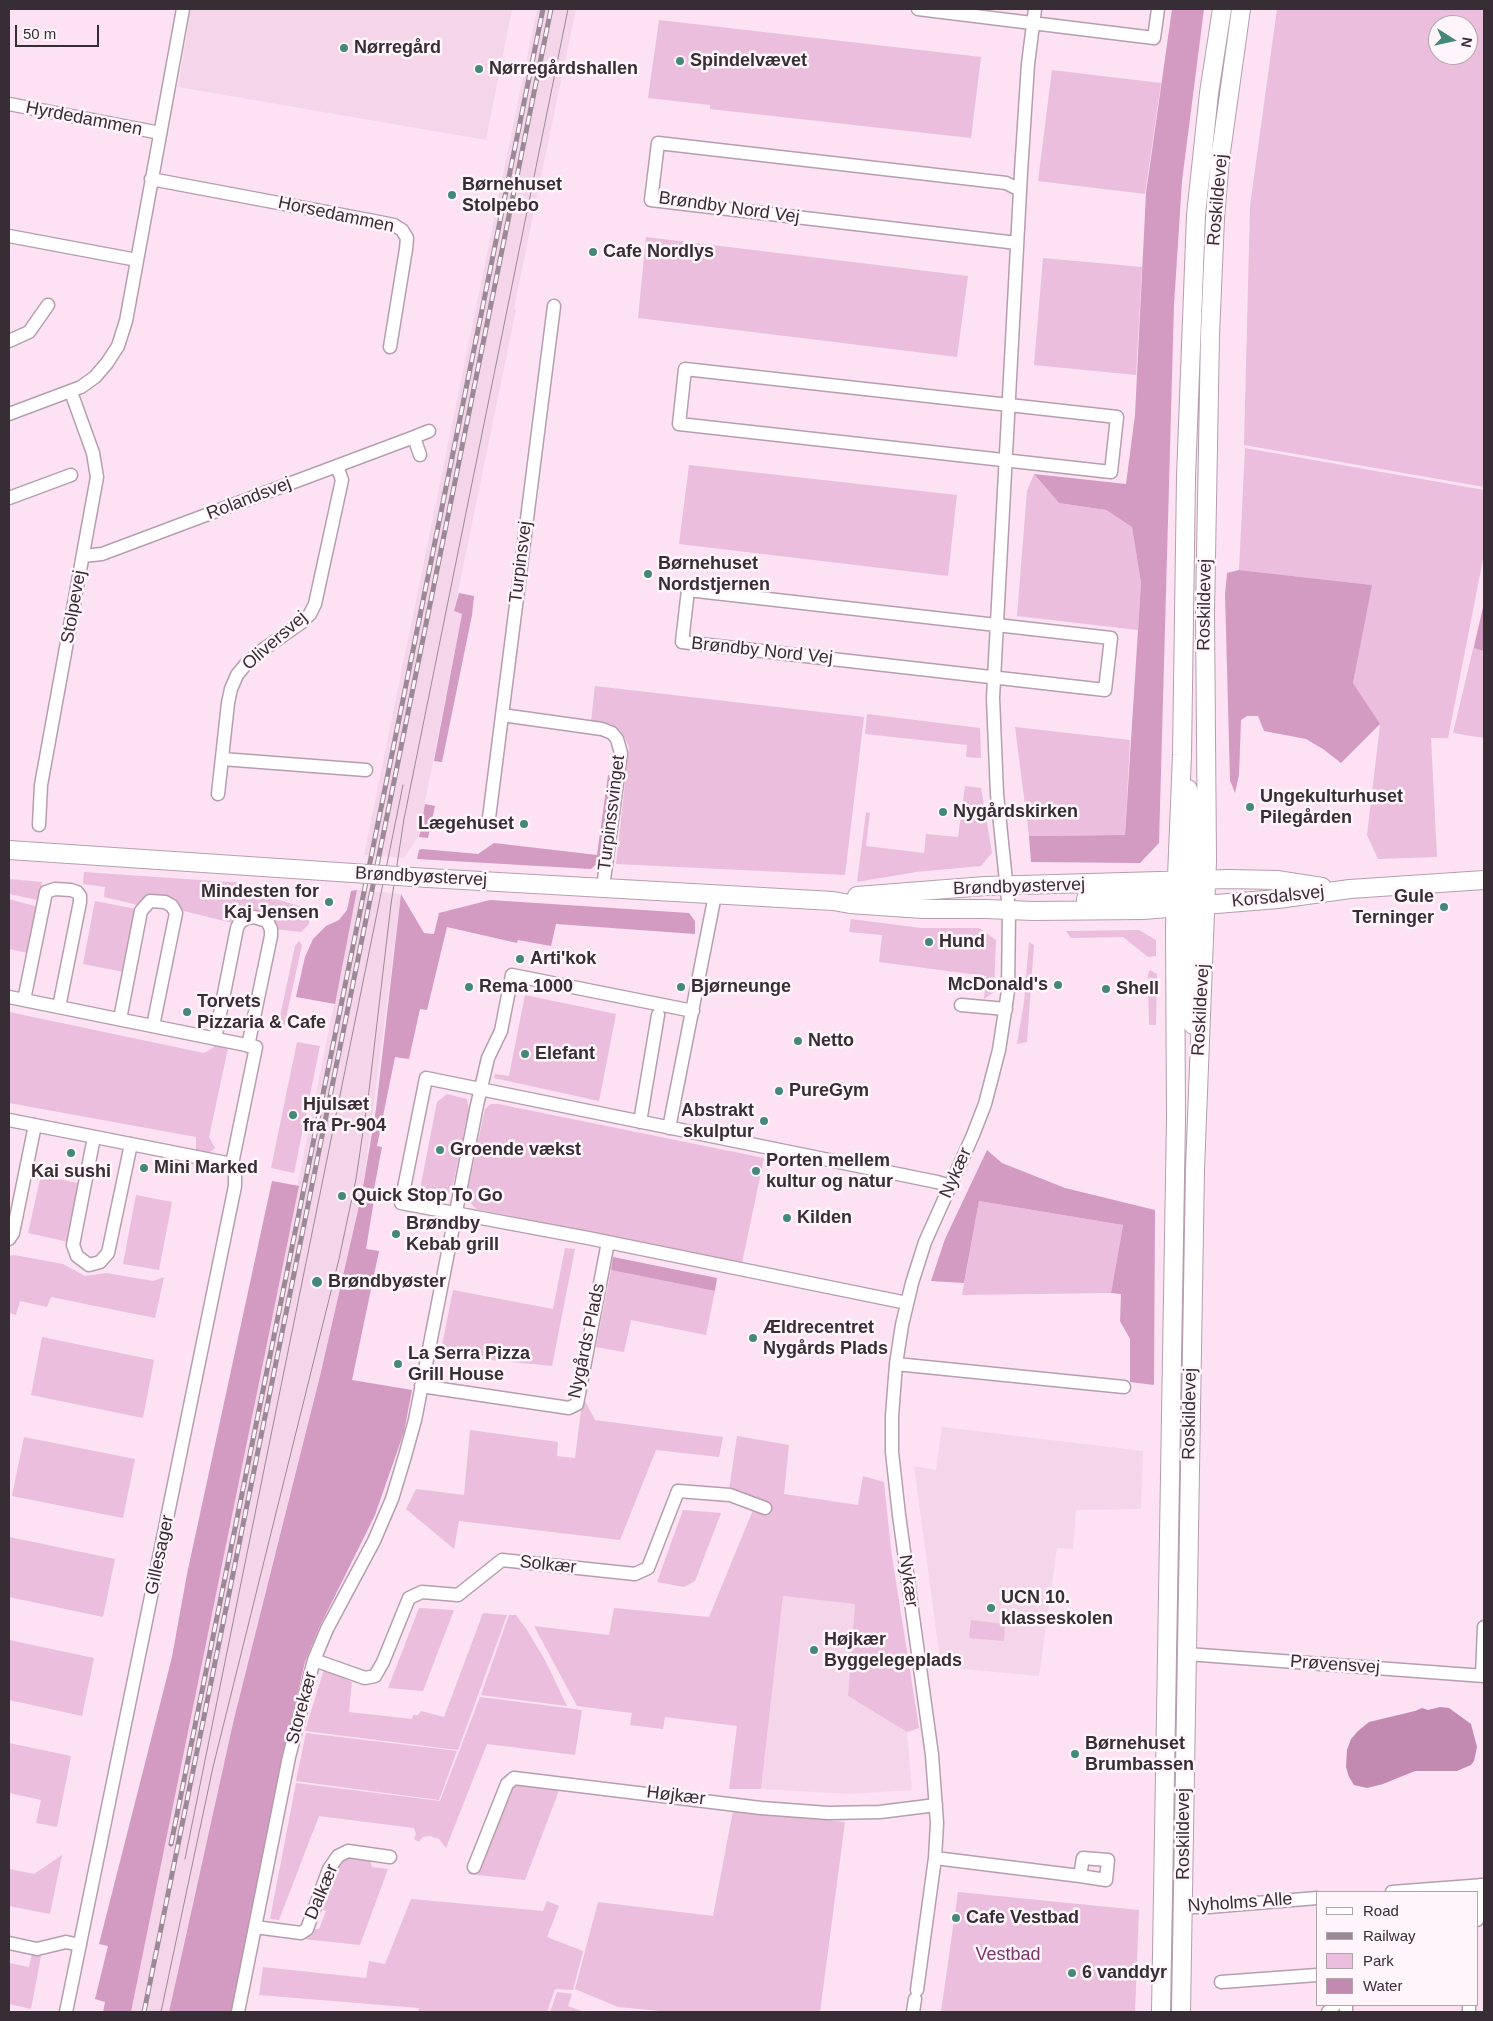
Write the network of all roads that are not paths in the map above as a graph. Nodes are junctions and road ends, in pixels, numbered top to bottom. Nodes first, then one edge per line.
1 (183, 9) edge
2 (918, 9) edge
3 (1035, 9) edge
4 (1158, 9) edge
5 (1222, 9) edge
6 (1241, 9) edge
7 (1033, 22) junction
8 (9, 104) edge
9 (160, 134) junction
10 (151, 179) junction
11 (1020, 190) junction
12 (9, 236) edge
13 (1017, 243) junction
14 (137, 260) junction
15 (48, 305) dead end
16 (554, 306) dead end
17 (9, 341) edge
18 (390, 347) dead end
19 (71, 392) junction
20 (1008, 405) junction
21 (9, 414) edge
22 (429, 431) dead end
23 (414, 437) junction
24 (420, 455) dead end
25 (1006, 461) junction
26 (337, 466) junction
27 (70, 475) dead end
28 (9, 498) edge
29 (83, 556) junction
30 (997, 625) junction
31 (994, 678) junction
32 (502, 715) junction
33 (222, 759) junction
34 (366, 770) dead end
35 (218, 794) dead end
36 (489, 818) dead end
37 (39, 825) dead end
38 (9, 850) edge
39 (1484, 880) edge
40 (1008, 886) junction
41 (603, 887) junction
42 (1350, 889) junction
43 (1190, 894) junction
44 (715, 895) junction
45 (833, 901) junction
46 (1009, 910) junction
47 (9, 997) edge
48 (24, 1000) junction
49 (961, 1005) dead end
50 (59, 1007) junction
51 (1006, 1009) junction
52 (693, 1012) junction
53 (658, 1015) dead end
54 (120, 1019) junction
55 (153, 1026) junction
56 (215, 1039) junction
57 (248, 1046) junction
58 (480, 1090) junction
59 (9, 1120) edge
60 (640, 1122) junction
61 (35, 1125) junction
62 (669, 1128) junction
63 (94, 1137) junction
64 (131, 1144) junction
65 (232, 1164) junction
66 (950, 1186) junction
67 (455, 1213) junction
68 (9, 1239) edge
69 (608, 1242) junction
70 (907, 1304) junction
71 (896, 1364) junction
72 (421, 1386) junction
73 (1124, 1386) dead end
74 (765, 1508) dead end
75 (1484, 1627) edge
76 (1187, 1654) junction
77 (314, 1660) junction
78 (1483, 1676) edge
79 (936, 1805) junction
80 (390, 1857) dead end
81 (935, 1858) junction
82 (474, 1866) dead end
83 (1080, 1876) dead end
84 (1482, 1885) edge
85 (1408, 1891) edge
86 (1316, 1898) edge
87 (1163, 1907) junction
88 (1183, 1907) junction
89 (1478, 1913) edge
90 (255, 1928) junction
91 (9, 1944) edge
92 (80, 1945) junction
93 (1316, 1974) edge
94 (1221, 1982) dead end
95 (66, 2012) edge
96 (238, 2012) edge
97 (914, 2012) edge
98 (1161, 2012) edge
99 (1181, 2012) edge

1 - 9 street
2 - 7 street
3 - 7 street
4 - 7 street
5 - 43 main road, Roskildevej
6 - 43 main road, Roskildevej
7 - 11 street
8 - 9 street, Hyrdedammen
9 - 10 street
10 - 14 street
10 - 18 street, Horsedammen
11 - 13 street
11 - 13 street, Brøndby Nord Vej
12 - 14 street
13 - 20 street
14 - 19 street
15 - 17 street
16 - 32 street, Turpinsvej
19 - 21 street
19 - 29 street, Stolpevej
20 - 25 street
20 - 25 street
20 - 25 street
22 - 23 street, Rolandsvej
23 - 24 street
23 - 26 street, Rolandsvej
25 - 30 street
26 - 29 street, Rolandsvej
26 - 33 street, Oliversvej
27 - 28 street
29 - 37 street, Stolpevej
30 - 31 street
30 - 31 street, Brøndby Nord Vej
30 - 31 street, Brøndby Nord Vej
31 - 40 street
32 - 36 street, Turpinsvej
32 - 41 street, Turpinssvinget
33 - 34 street
33 - 35 street, Oliversvej
38 - 41 main road, Brøndbyøstervej, bridge
39 - 42 main road, Korsdalsvej
40 - 43 main road, Brøndbyøstervej
40 - 45 main road, Brøndbyøstervej
40 - 46 street, Nykær
41 - 44 main road, Brøndbyøstervej
42 - 43 main road, Korsdalsvej
42 - 43 main road, Korsdalsvej
43 - 46 main road, Brøndbyøstervej
43 - 76 main road, Roskildevej
43 - 87 main road, Roskildevej
44 - 45 main road, Brøndbyøstervej
44 - 52 street
45 - 46 main road, Brøndbyøstervej
46 - 51 street, Nykær
47 - 48 street
48 - 50 street
48 - 50 street
49 - 51 street
50 - 54 street
51 - 66 street, Nykær
52 - 58 street
52 - 62 street
53 - 60 street
54 - 55 street
54 - 55 street
55 - 56 street
56 - 57 street
56 - 57 street
57 - 65 street, Gillesager
58 - 60 street
58 - 67 street
58 - 67 street
59 - 61 street
60 - 62 street
61 - 63 street
61 - 68 street
62 - 66 street
63 - 64 street
63 - 64 street
64 - 65 street
65 - 92 street, Gillesager
66 - 70 street, Nykær
67 - 69 street
67 - 72 street
69 - 70 street
69 - 72 street, Nygårds Plads
70 - 71 street, Nykær
71 - 73 street
71 - 79 street, Nykær
72 - 77 street, Storekær
74 - 77 street, Solkær
75 - 78 street
76 - 78 street, Prøvensvej
76 - 88 main road, Roskildevej
77 - 90 street, Storekær
79 - 81 street, Nykær
79 - 82 street, Højkær
80 - 90 street, Dalkær
81 - 83 street
81 - 97 street, Nykær
84 - 85 street
84 - 89 street
86 - 88 street, Nyholms Alle
87 - 88 main road, Nyholms Alle
87 - 98 main road, Roskildevej
88 - 99 main road, Roskildevej
90 - 96 street, Storekær
91 - 92 street
92 - 95 street, Gillesager
93 - 94 street

